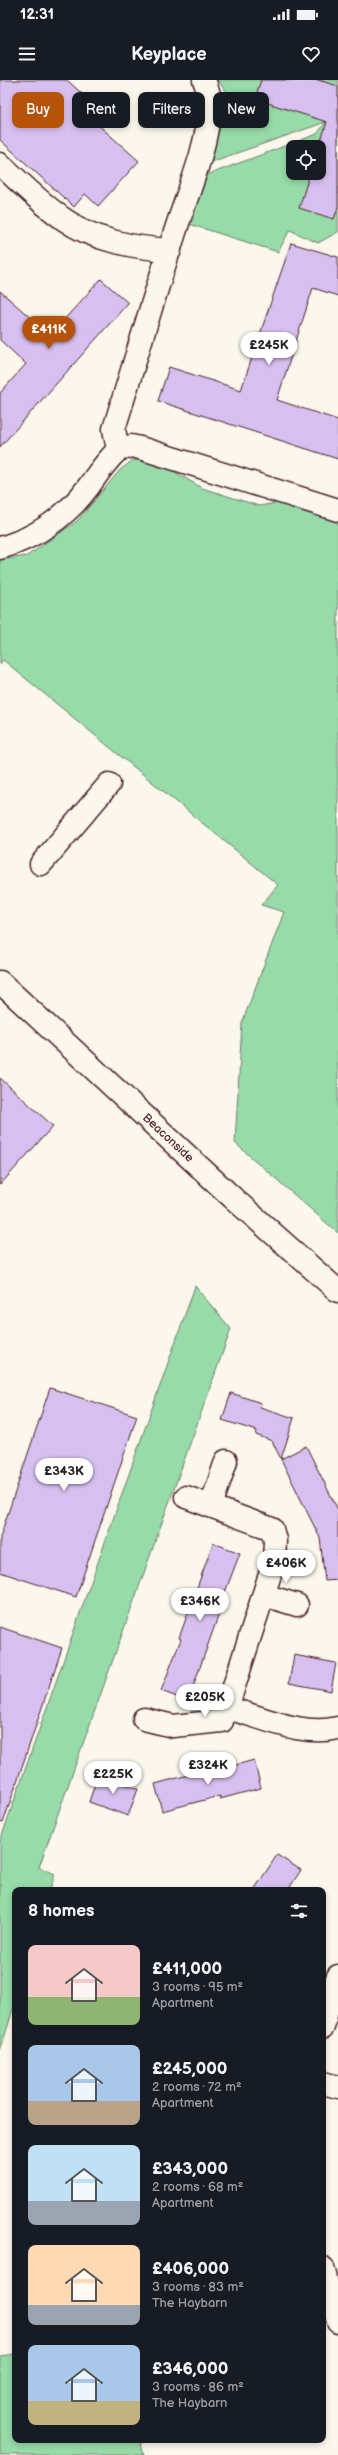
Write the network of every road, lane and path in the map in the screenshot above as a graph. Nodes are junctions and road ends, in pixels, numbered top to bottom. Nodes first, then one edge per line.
1 (204, 80) edge
2 (0, 164) edge
3 (170, 250) junction
4 (118, 450) junction
5 (338, 510) edge
6 (0, 548) edge
7 (109, 784) dead end
8 (41, 864) dead end
9 (0, 982) edge
10 (338, 1291) edge
11 (226, 1461) dead end
12 (186, 1497) dead end
13 (211, 1506) junction
14 (264, 1595) junction
15 (297, 1606) dead end
16 (144, 1719) dead end
17 (222, 1723) junction
18 (338, 1728) edge
19 (338, 1976) edge
20 (326, 2015) edge
21 (326, 2084) edge
22 (338, 2087) edge
23 (326, 2279) edge
24 (338, 2322) edge

1 - 3 main road
2 - 3 main road
3 - 4 main road
4 - 5 main road
4 - 6 main road
7 - 8 main road
9 - 10 main road, Beaconside
11 - 13 main road
12 - 13 main road
13 - 14 main road
14 - 15 main road
14 - 17 main road
16 - 17 main road
17 - 18 main road
19 - 20 main road
21 - 22 main road
23 - 24 main road

